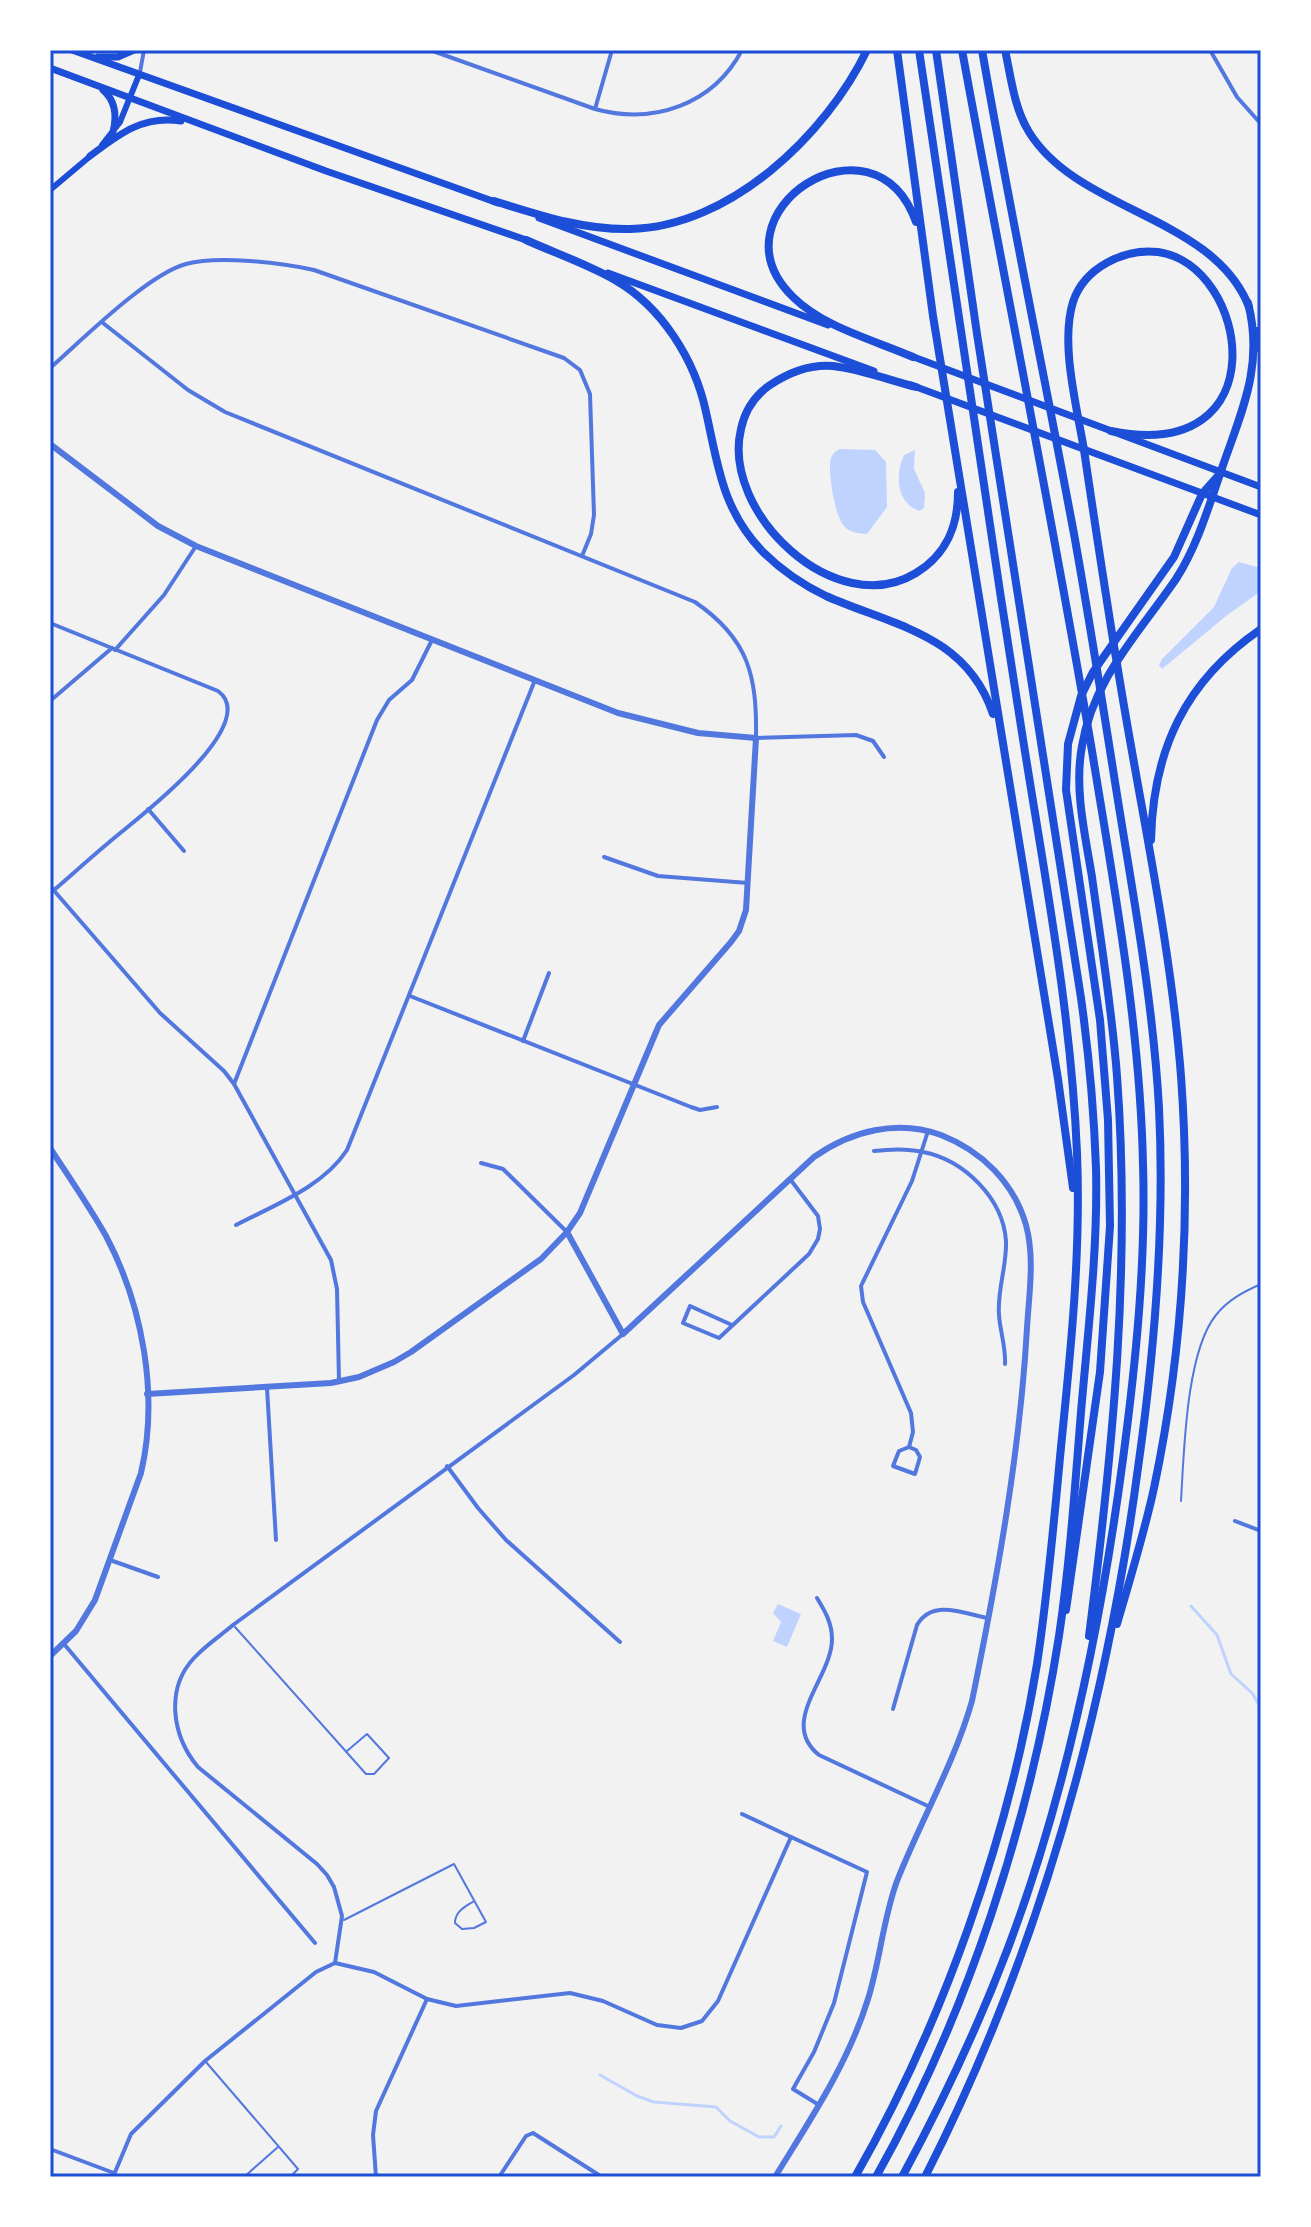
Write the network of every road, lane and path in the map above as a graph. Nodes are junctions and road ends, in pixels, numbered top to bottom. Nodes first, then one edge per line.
1 (72, 50) edge
2 (134, 50) edge
3 (144, 50) edge
4 (430, 50) edge
5 (460, 50) edge
6 (612, 50) edge
7 (742, 50) edge
8 (867, 50) edge
9 (897, 50) edge
10 (919, 50) edge
11 (936, 50) edge
12 (962, 50) edge
13 (982, 50) edge
14 (1005, 50) edge
15 (1210, 50) edge
16 (88, 56) junction
17 (457, 60) junction
18 (50, 68) edge
19 (139, 75) junction
20 (95, 84) junction
21 (131, 98) junction
22 (595, 109) junction
23 (1261, 124) edge
24 (219, 131) junction
25 (113, 132) junction
26 (90, 156) junction
27 (50, 190) edge
28 (494, 201) junction
29 (526, 240) junction
30 (923, 246) junction
31 (1248, 303) junction
32 (103, 323) junction
33 (1261, 350) edge
34 (913, 357) junction
35 (50, 368) edge
36 (916, 387) junction
37 (1111, 431) junction
38 (50, 444) edge
39 (959, 467) junction
40 (1221, 472) junction
41 (1261, 487) edge
42 (1202, 494) junction
43 (1212, 498) junction
44 (1261, 515) edge
45 (196, 546) junction
46 (582, 556) junction
47 (50, 623) edge
48 (1261, 629) edge
49 (432, 639) junction
50 (113, 649) junction
51 (535, 680) junction
52 (50, 701) edge
53 (756, 738) junction
54 (1003, 750) junction
55 (884, 757) dead end
56 (148, 809) junction
57 (184, 851) dead end
58 (604, 857) dead end
59 (748, 883) junction
60 (52, 888) edge
61 (1156, 897) junction
62 (549, 973) dead end
63 (410, 996) junction
64 (523, 1041) junction
65 (234, 1084) junction
66 (632, 1085) junction
67 (717, 1107) dead end
68 (928, 1131) junction
69 (50, 1148) edge
70 (874, 1151) dead end
71 (923, 1152) junction
72 (481, 1163) dead end
73 (790, 1179) junction
74 (295, 1193) junction
75 (236, 1225) dead end
76 (567, 1232) junction
77 (1078, 1237) junction
78 (1261, 1284) edge
79 (732, 1325) junction
80 (623, 1334) junction
81 (1005, 1364) dead end
82 (339, 1382) junction
83 (267, 1388) junction
84 (147, 1394) junction
85 (909, 1447) junction
86 (447, 1466) junction
87 (1181, 1501) dead end
88 (1235, 1521) dead end
89 (1261, 1531) edge
90 (276, 1540) dead end
91 (110, 1560) junction
92 (158, 1577) dead end
93 (817, 1598) dead end
94 (987, 1618) junction
95 (233, 1625) junction
96 (620, 1642) dead end
97 (64, 1644) junction
98 (50, 1656) edge
99 (1100, 1687) junction
100 (1049, 1693) junction
101 (1080, 1701) junction
102 (893, 1709) dead end
103 (347, 1751) junction
104 (930, 1807) junction
105 (742, 1814) dead end
106 (791, 1837) junction
107 (474, 1901) junction
108 (341, 1921) junction
109 (315, 1943) dead end
110 (335, 1963) junction
111 (427, 1999) junction
112 (205, 2061) junction
113 (819, 2105) junction
114 (279, 2147) junction
115 (50, 2149) edge
116 (114, 2175) edge
117 (244, 2177) edge
118 (290, 2177) edge
119 (376, 2177) edge
120 (499, 2177) edge
121 (602, 2177) edge
122 (775, 2177) edge
123 (855, 2177) edge
124 (876, 2177) edge
125 (902, 2177) edge
126 (925, 2177) edge

1 - 16 main road
2 - 16 main road
3 - 19 street
4 - 17 street
5 - 17 street
6 - 22 street
7 - 22 street
8 - 28 highway
9 - 30 highway
10 - 77 highway
11 - 100 highway
12 - 101 highway
13 - 99 highway
14 - 31 highway
15 - 23 street
16 - 19 main road
17 - 22 street
18 - 20 main road
19 - 21 main road
19 - 28 main road
20 - 21 main road
20 - 25 main road
21 - 24 main road
21 - 25 main road
24 - 26 main road
24 - 29 main road
25 - 26 main road
26 - 27 main road
28 - 34 main road
29 - 36 main road
29 - 54 highway
30 - 34 highway
30 - 39 highway
31 - 33 highway
31 - 40 highway
32 - 35 street
32 - 46 street
32 - 46 street
34 - 37 main road
36 - 39 highway
36 - 42 main road
37 - 40 main road
37 - 61 highway
38 - 45 street
39 - 54 highway
40 - 41 main road
40 - 42 highway
40 - 43 highway
42 - 43 main road
42 - 100 highway
43 - 44 main road
43 - 101 highway
45 - 49 street
45 - 50 street
46 - 53 street
47 - 50 street
48 - 61 highway
49 - 51 street
49 - 65 street
50 - 52 street
50 - 56 street
51 - 53 street
51 - 63 street
53 - 55 street
53 - 59 street
54 - 77 highway
56 - 57 street
56 - 60 street
58 - 59 street
59 - 66 street
60 - 65 street
61 - 99 highway
62 - 64 street
63 - 64 street
63 - 74 street
64 - 66 street
65 - 74 street
66 - 67 street
66 - 76 street
68 - 71 street
68 - 73 street
68 - 94 street
69 - 84 street
70 - 71 street
71 - 81 street
71 - 85 street
72 - 76 street
73 - 79 street
73 - 80 street
74 - 75 street
74 - 82 street
76 - 80 street
76 - 82 street
77 - 123 highway
78 - 87 lane
79 - 79 street
80 - 86 street
82 - 83 street
83 - 84 street
83 - 90 street
84 - 91 street
85 - 85 street
86 - 95 street
86 - 96 street
88 - 89 street
91 - 92 street
91 - 97 street
93 - 104 street
94 - 102 street
94 - 104 street
95 - 103 lane
95 - 108 street
97 - 98 street
97 - 109 street
99 - 126 highway
100 - 124 highway
101 - 125 highway
103 - 103 lane
104 - 113 street
105 - 106 street
106 - 111 street
106 - 113 street
107 - 107 lane
107 - 108 lane
108 - 110 street
110 - 111 street
110 - 112 street
111 - 119 street
112 - 114 lane
112 - 116 street
113 - 122 street
114 - 117 lane
114 - 118 lane
115 - 116 street
120 - 121 street

